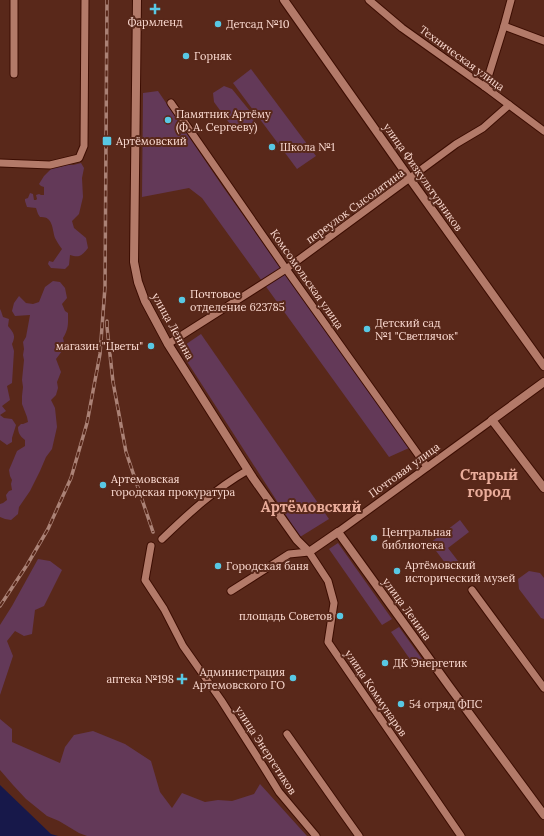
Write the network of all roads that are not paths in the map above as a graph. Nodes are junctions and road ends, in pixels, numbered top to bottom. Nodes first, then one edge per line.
1 (14, 0) edge
2 (85, 0) edge
3 (137, 0) edge
4 (284, 0) edge
5 (369, 0) edge
6 (511, 0) edge
7 (504, 26) junction
8 (544, 41) edge
9 (14, 74) dead end
10 (485, 87) junction
11 (171, 103) dead end
12 (509, 105) junction
13 (544, 131) edge
14 (0, 163) edge
15 (410, 179) junction
16 (286, 269) junction
17 (168, 344) junction
18 (544, 366) edge
19 (544, 382) edge
20 (492, 420) junction
21 (427, 467) junction
22 (248, 470) junction
23 (544, 488) edge
24 (338, 532) junction
25 (162, 539) dead end
26 (152, 546) dead end
27 (309, 552) junction
28 (472, 590) dead end
29 (232, 591) dead end
30 (544, 688) edge
31 (287, 734) dead end
32 (544, 815) edge
33 (316, 836) edge
34 (359, 836) edge
35 (461, 836) edge

1 - 9 street
2 - 14 street
3 - 17 street, улица Ленина
4 - 15 street, улица Физкультурников
5 - 10 street, Техническая улица
6 - 7 street
7 - 8 street
7 - 10 street
10 - 12 street, Техническая улица
11 - 16 street, Комсомольская улица
12 - 13 street, Техническая улица
12 - 15 street, переулок Сысолятина
15 - 16 street, переулок Сысолятина
15 - 18 street, улица Физкультурников
16 - 17 street, переулок Сысолятина
16 - 21 street, Комсомольская улица
17 - 22 street, улица Ленина
19 - 20 street, Почтовая улица
20 - 21 street, Почтовая улица
20 - 23 street
21 - 24 street, Почтовая улица
22 - 25 street
22 - 27 street, улица Ленина
24 - 27 street, Почтовая улица
24 - 32 street, улица Ленина
26 - 33 street, улица Энергетиков
27 - 29 street, Почтовая улица
27 - 35 street, улица Коммунаров
28 - 30 street
31 - 34 street

